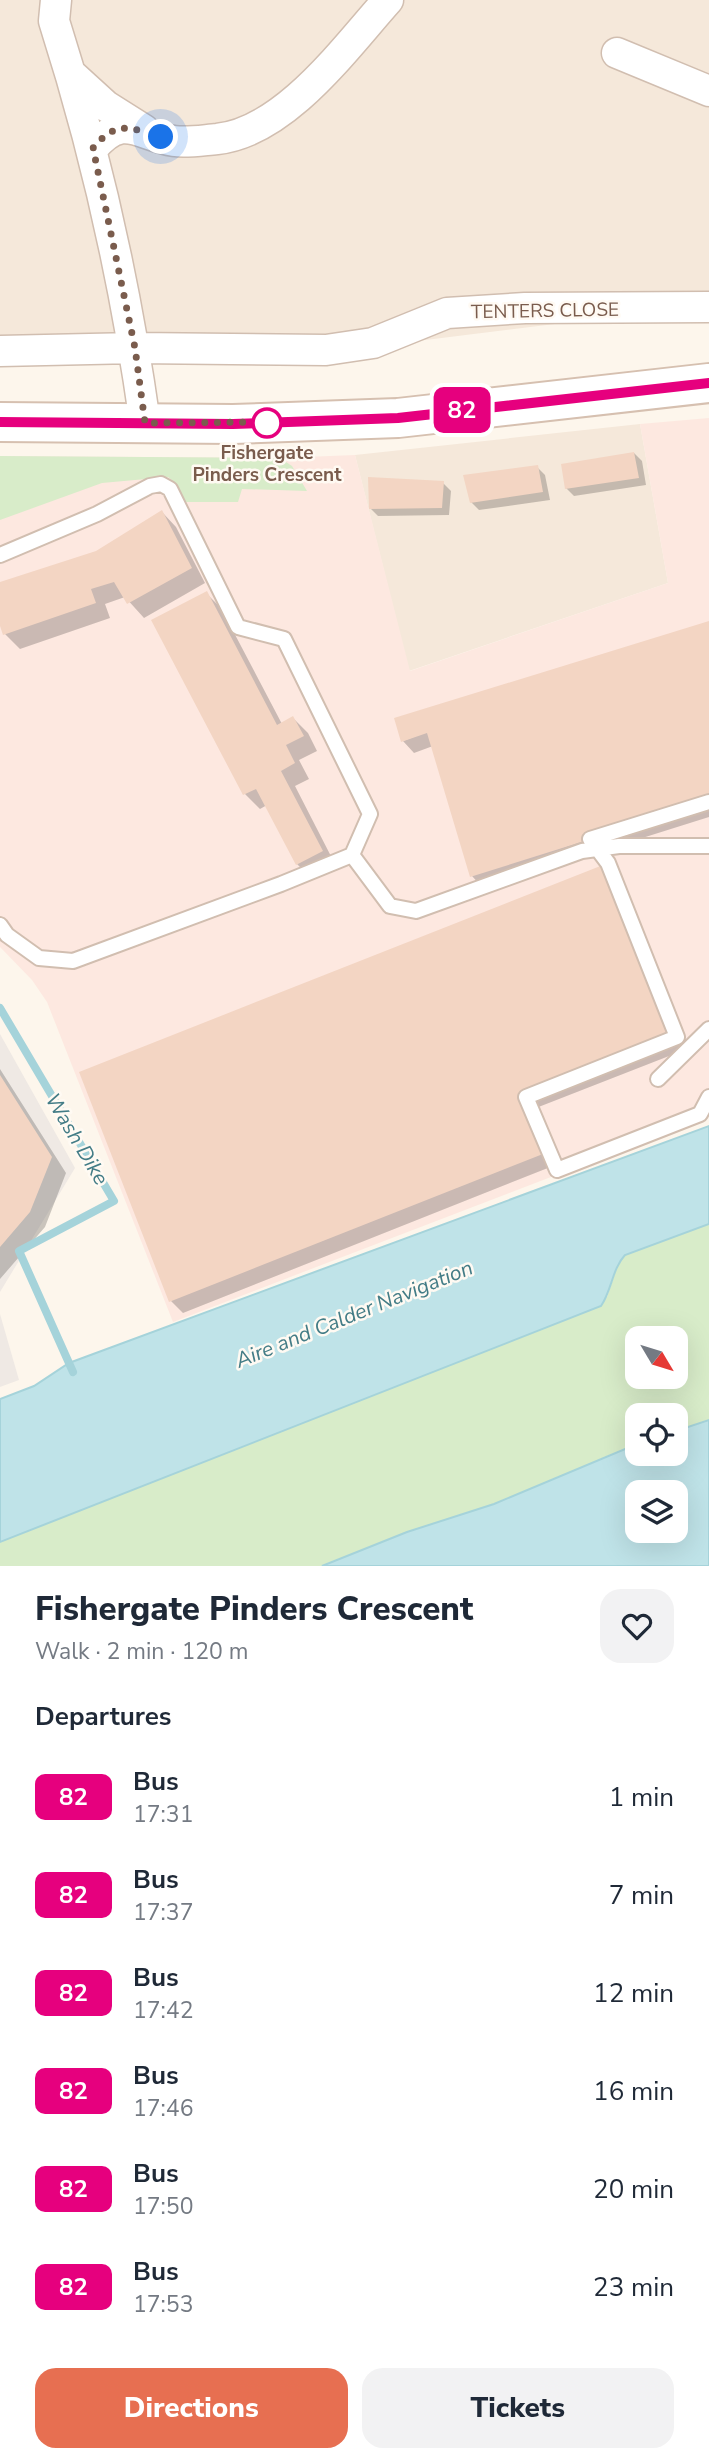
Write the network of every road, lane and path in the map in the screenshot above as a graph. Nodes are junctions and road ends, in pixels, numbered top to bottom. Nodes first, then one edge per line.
1 (56, 0) edge
2 (388, 0) edge
3 (617, 53) dead end
4 (72, 75) junction
5 (709, 91) edge
6 (147, 132) junction
7 (93, 148) junction
8 (709, 307) edge
9 (135, 348) junction
10 (0, 351) edge
11 (709, 383) edge
12 (0, 422) edge
13 (145, 423) junction
14 (0, 555) edge
15 (709, 802) edge
16 (709, 846) edge
17 (598, 850) junction
18 (352, 855) junction
19 (0, 925) edge
20 (709, 1030) edge
21 (658, 1079) dead end
22 (709, 1097) edge

1 - 4 street
2 - 6 street
3 - 5 street
4 - 6 street
4 - 7 street
6 - 7 street
7 - 9 street
8 - 9 street, TENTERS CLOSE
9 - 10 street, TENTERS CLOSE
9 - 13 street
11 - 13 main road
12 - 13 main road
14 - 18 lane
15 - 17 lane
16 - 17 lane
17 - 18 lane
17 - 22 lane
18 - 19 lane
20 - 21 lane

